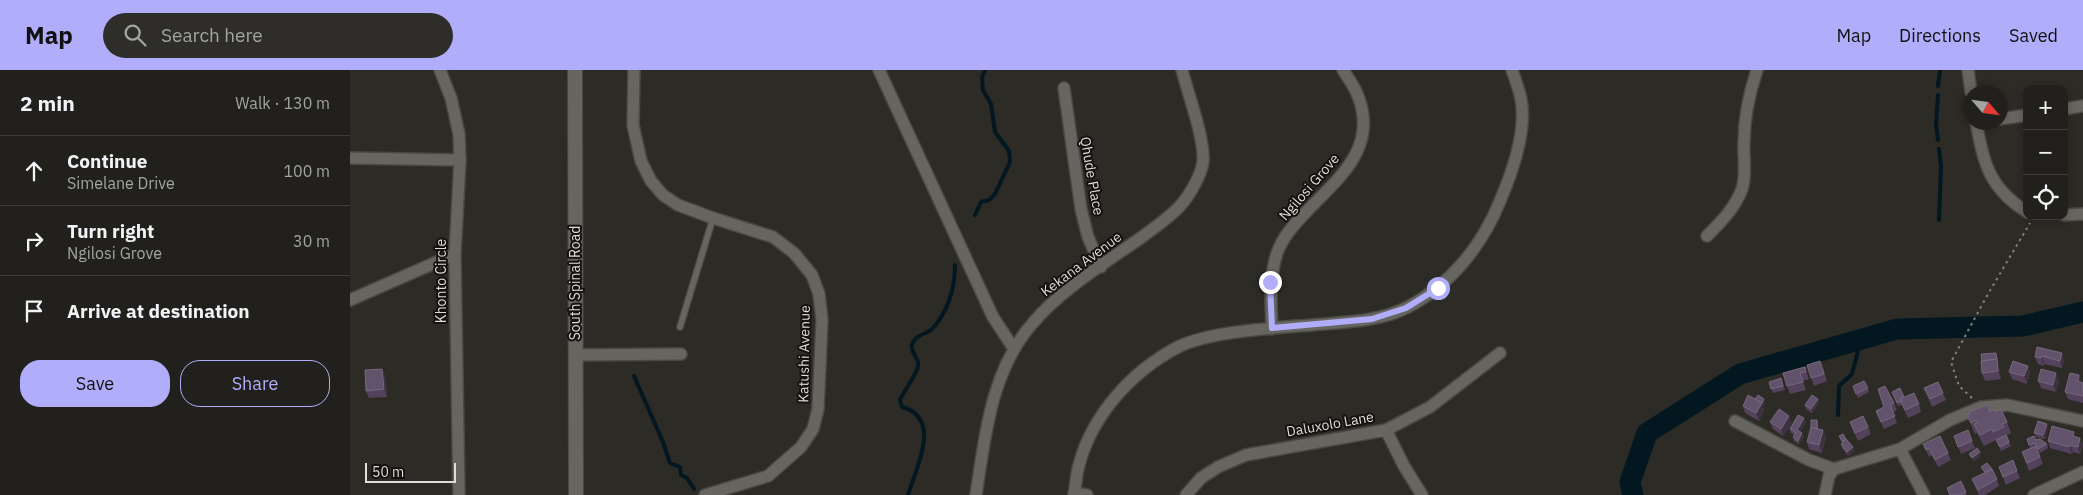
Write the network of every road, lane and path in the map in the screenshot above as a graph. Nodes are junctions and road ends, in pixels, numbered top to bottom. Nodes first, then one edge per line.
1 (440, 70) edge
2 (575, 70) edge
3 (634, 70) edge
4 (879, 70) edge
5 (1182, 70) edge
6 (1343, 70) edge
7 (1512, 70) edge
8 (1757, 70) edge
9 (1968, 70) edge
10 (1970, 85) edge
11 (1064, 88) dead end
12 (2083, 106) edge
13 (2068, 108) edge
14 (2023, 116) edge
15 (2008, 118) edge
16 (1979, 130) edge
17 (350, 158) edge
18 (460, 160) junction
19 (2023, 209) edge
20 (2083, 214) edge
21 (2068, 215) edge
22 (713, 218) junction
23 (2032, 220) edge
24 (1707, 236) dead end
25 (455, 254) junction
26 (1101, 266) junction
27 (350, 300) edge
28 (680, 327) dead end
29 (1272, 328) junction
30 (1014, 349) junction
31 (1500, 353) dead end
32 (681, 354) dead end
33 (575, 355) junction
34 (1981, 407) junction
35 (1735, 421) dead end
36 (2083, 421) edge
37 (1386, 430) junction
38 (1900, 450) junction
39 (1838, 468) junction
40 (2083, 472) edge
41 (1074, 494) edge
42 (459, 495) edge
43 (576, 495) edge
44 (706, 495) edge
45 (976, 495) edge
46 (1087, 495) edge
47 (1186, 495) edge
48 (1422, 495) edge
49 (1825, 495) edge
50 (1924, 495) edge
51 (2034, 495) edge

1 - 18 street, Khonto Circle
2 - 33 street, South Spinal Road
3 - 22 street, Katushi Avenue
4 - 30 street
5 - 26 street, Kekana Avenue
6 - 29 street, Ngilosi Grove
7 - 29 street
8 - 24 street
9 - 10 street
11 - 26 street, Qhude Place
12 - 13 street
14 - 15 street
16 - 19 street
17 - 18 street
18 - 25 street, Khonto Circle
20 - 21 street
22 - 28 lane
22 - 44 street, Katushi Avenue
23 - 34 path
25 - 27 street
25 - 42 street, Khonto Circle
26 - 30 street, Kekana Avenue
29 - 41 street
30 - 45 street, Kekana Avenue
31 - 37 street, Daluxolo Lane
32 - 33 street
33 - 43 street, South Spinal Road
34 - 36 street
34 - 38 street
35 - 39 street
37 - 47 street, Daluxolo Lane
37 - 48 street
38 - 39 street
38 - 50 street
39 - 49 street
40 - 51 street
41 - 46 street

